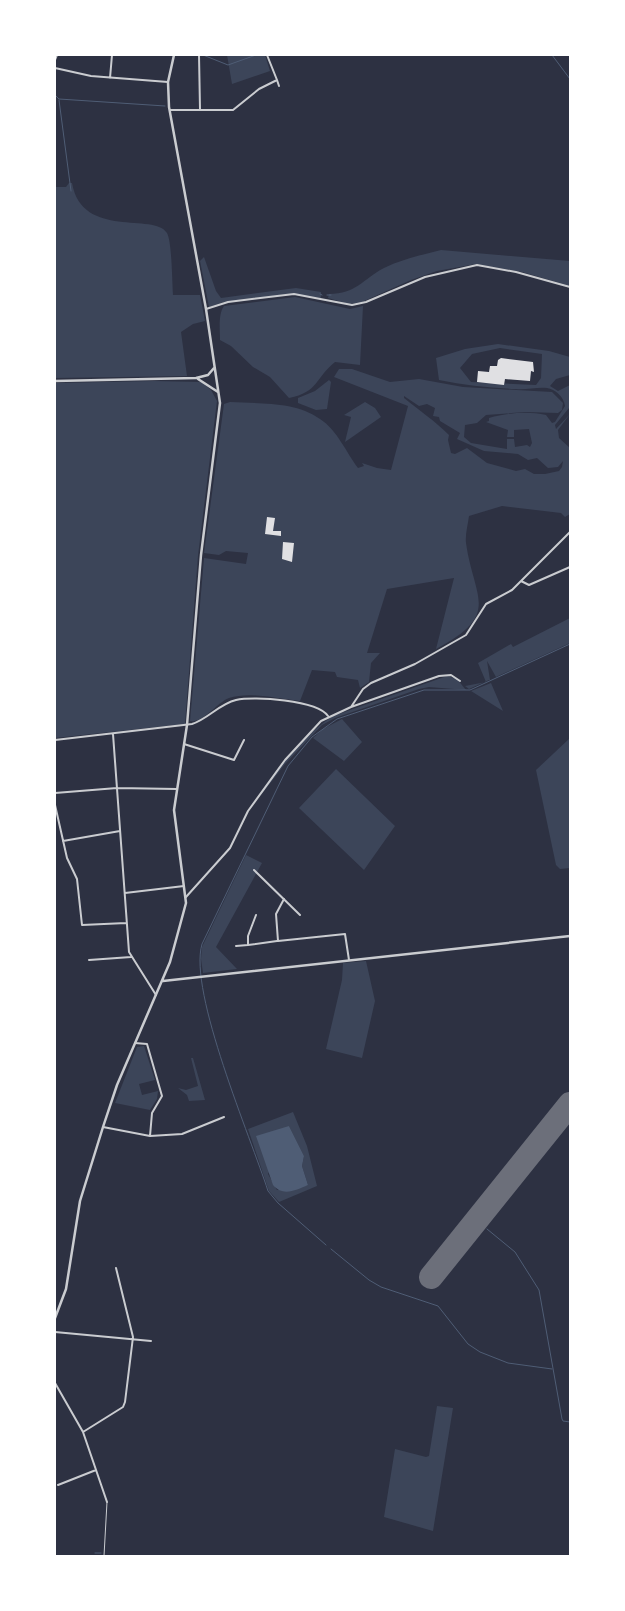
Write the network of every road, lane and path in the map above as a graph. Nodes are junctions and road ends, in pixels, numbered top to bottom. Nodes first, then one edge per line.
1 (57, 55) edge
2 (112, 55) edge
3 (174, 55) edge
4 (199, 55) edge
5 (268, 55) edge
6 (55, 60) edge
7 (55, 68) edge
8 (110, 78) junction
9 (277, 80) junction
10 (168, 82) junction
11 (279, 86) dead end
12 (200, 109) junction
13 (170, 110) junction
14 (570, 287) edge
15 (206, 309) junction
16 (215, 366) junction
17 (196, 378) junction
18 (55, 381) edge
19 (218, 392) junction
20 (570, 532) edge
21 (570, 567) edge
22 (521, 581) junction
23 (460, 681) dead end
24 (351, 707) junction
25 (328, 716) junction
26 (187, 725) junction
27 (113, 734) junction
28 (55, 740) edge
29 (244, 740) dead end
30 (184, 744) junction
31 (117, 788) junction
32 (177, 789) junction
33 (55, 793) edge
34 (55, 805) edge
35 (120, 831) junction
36 (63, 841) junction
37 (254, 870) dead end
38 (184, 886) junction
39 (125, 893) junction
40 (186, 897) junction
41 (284, 900) junction
42 (256, 915) dead end
43 (300, 915) dead end
44 (127, 923) junction
45 (570, 936) edge
46 (278, 941) junction
47 (248, 944) junction
48 (236, 946) dead end
49 (132, 957) junction
50 (89, 960) dead end
51 (349, 960) junction
52 (163, 981) junction
53 (156, 995) junction
54 (135, 1043) junction
55 (224, 1117) dead end
56 (103, 1127) junction
57 (150, 1136) junction
58 (116, 1268) dead end
59 (55, 1318) edge
60 (55, 1332) edge
61 (132, 1339) junction
62 (151, 1341) dead end
63 (55, 1383) edge
64 (83, 1432) junction
65 (96, 1470) junction
66 (58, 1485) dead end
67 (107, 1502) joint
68 (104, 1556) edge

1 - 6 street
2 - 8 street
3 - 10 street
4 - 12 street
5 - 9 street
7 - 8 street
8 - 10 street
9 - 11 street
9 - 12 street
10 - 13 street
12 - 13 street
13 - 15 street
14 - 15 street
15 - 16 street
16 - 17 street
16 - 19 street
17 - 18 street
17 - 19 street
19 - 26 street
20 - 22 street
21 - 22 street
22 - 24 street
23 - 24 street
24 - 25 street
25 - 26 street
25 - 40 street
26 - 27 street
26 - 30 street
27 - 28 street
27 - 31 street
29 - 30 street
30 - 32 street
31 - 32 street
31 - 33 street
31 - 35 street
32 - 38 street
34 - 36 street
35 - 36 street
35 - 39 street
36 - 44 street
37 - 41 street
38 - 39 street
38 - 40 street
39 - 44 street
40 - 52 street
41 - 43 street
41 - 46 street
42 - 47 street
44 - 49 street
45 - 51 street
46 - 47 street
46 - 51 street
47 - 48 street
49 - 50 street
49 - 53 street
51 - 52 street
52 - 53 street
53 - 54 street
54 - 56 street
54 - 57 street
55 - 57 street
56 - 57 street
56 - 59 street
58 - 61 street
60 - 61 street
61 - 62 street
61 - 64 street
63 - 64 street
64 - 65 street
65 - 66 street
65 - 67 street
67 - 68 lane

